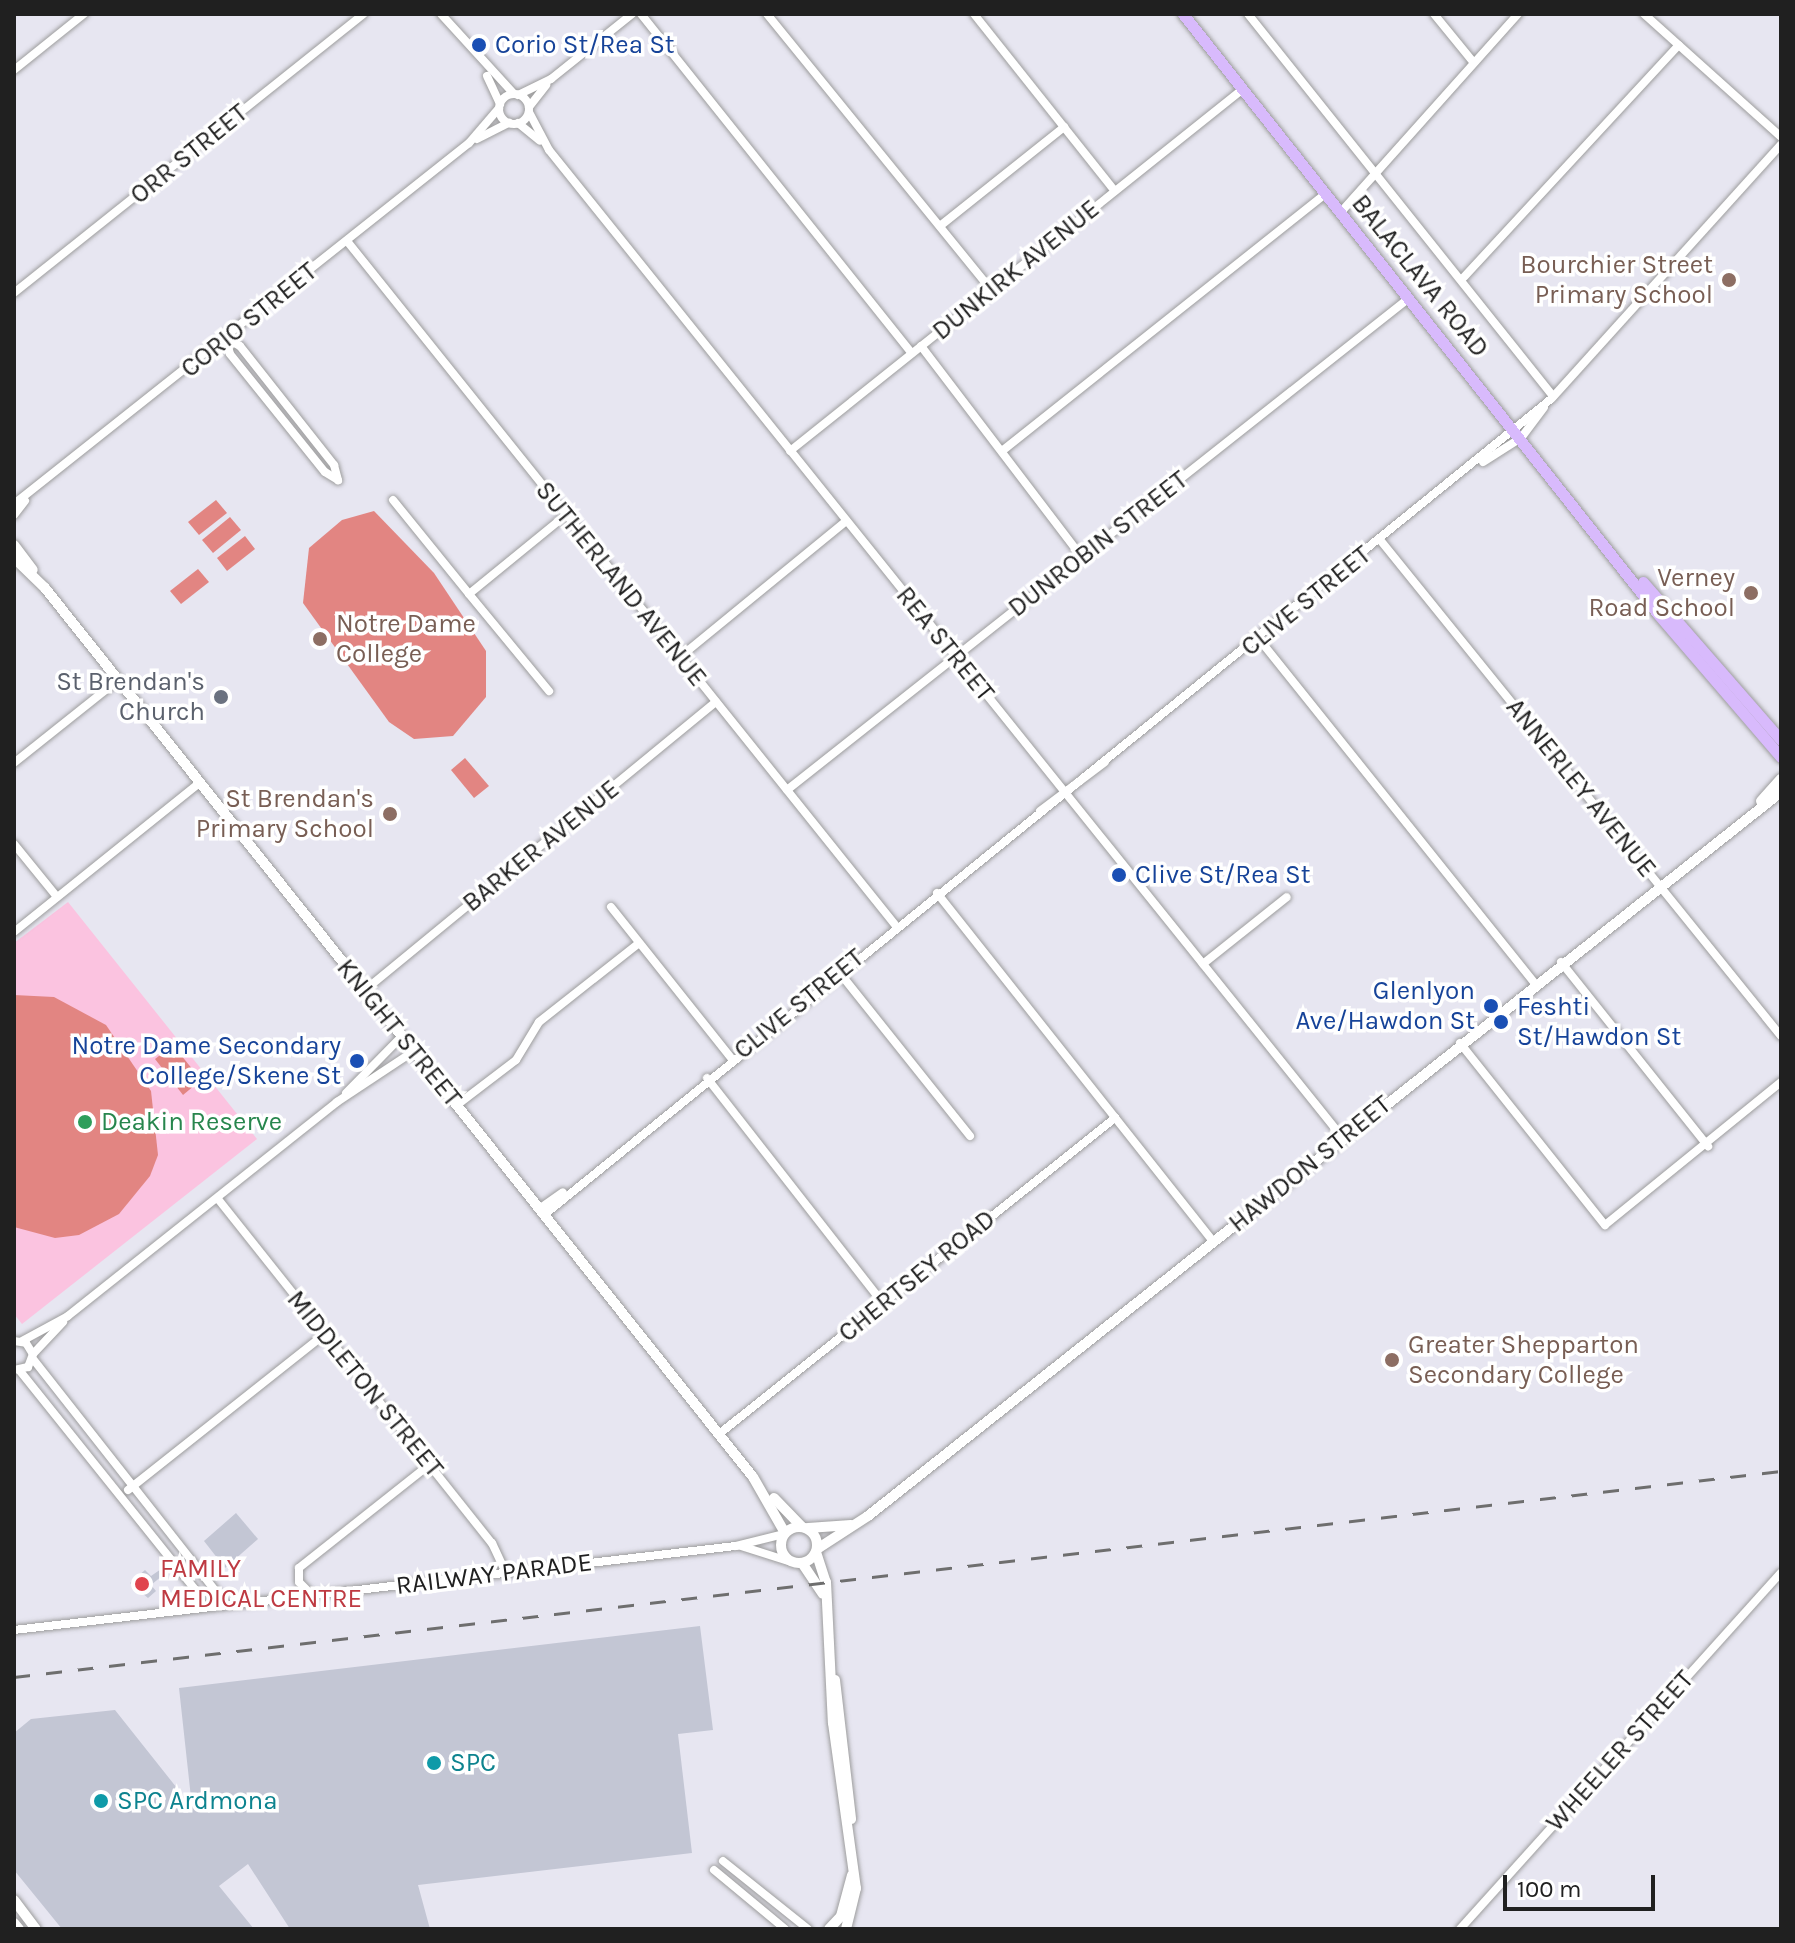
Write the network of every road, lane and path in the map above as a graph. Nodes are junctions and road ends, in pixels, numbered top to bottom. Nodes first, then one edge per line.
1 (84, 14) edge
2 (363, 14) edge
3 (441, 14) edge
4 (632, 14) edge
5 (641, 14) edge
6 (767, 14) edge
7 (974, 14) edge
8 (1183, 14) edge
9 (1248, 14) edge
10 (1434, 14) edge
11 (1518, 14) edge
12 (1644, 14) edge
13 (1679, 45) junction
14 (478, 61) junction
15 (1474, 63) junction
16 (14, 70) edge
17 (551, 79) junction
18 (1243, 89) junction
19 (516, 94) junction
20 (500, 106) junction
21 (529, 109) junction
22 (513, 123) junction
23 (1064, 127) junction
24 (1781, 137) edge
25 (469, 143) junction
26 (1781, 145) edge
27 (549, 150) junction
28 (1375, 175) junction
29 (1115, 191) junction
30 (1326, 193) junction
31 (1341, 212) junction
32 (940, 226) junction
33 (347, 241) junction
34 (1464, 277) junction
35 (991, 290) junction
36 (14, 293) edge
37 (1409, 298) junction
38 (226, 338) junction
39 (921, 346) junction
40 (912, 353) junction
41 (1552, 398) junction
42 (1517, 433) junction
43 (790, 451) junction
44 (1002, 451) junction
45 (28, 497) junction
46 (393, 500) dead end
47 (14, 504) edge
48 (14, 515) edge
49 (566, 515) junction
50 (846, 521) junction
51 (1381, 541) junction
52 (14, 545) edge
53 (1082, 557) junction
54 (14, 558) edge
55 (1625, 565) junction
56 (45, 588) junction
57 (469, 594) junction
58 (1259, 639) junction
59 (680, 657) junction
60 (955, 657) junction
61 (118, 680) junction
62 (549, 691) dead end
63 (716, 702) junction
64 (1781, 740) edge
65 (1781, 757) edge
66 (14, 763) edge
67 (1781, 779) edge
68 (199, 783) junction
69 (787, 790) junction
70 (1781, 792) edge
71 (1064, 794) junction
72 (1751, 811) junction
73 (14, 844) edge
74 (1659, 885) junction
75 (937, 893) junction
76 (57, 897) junction
77 (1287, 897) dead end
78 (611, 907) dead end
79 (896, 926) junction
80 (14, 932) edge
81 (639, 943) junction
82 (1561, 962) junction
83 (1203, 964) junction
84 (839, 972) junction
85 (1535, 984) junction
86 (365, 990) junction
87 (402, 1036) junction
88 (1781, 1036) edge
89 (1460, 1043) junction
90 (414, 1051) junction
91 (732, 1059) junction
92 (707, 1078) junction
93 (1781, 1082) edge
94 (337, 1102) junction
95 (457, 1105) junction
96 (1115, 1118) junction
97 (970, 1136) dead end
98 (1342, 1137) junction
99 (1708, 1146) junction
100 (218, 1199) junction
101 (542, 1212) junction
102 (1213, 1241) junction
103 (883, 1303) junction
104 (68, 1316) junction
105 (14, 1332) edge
106 (325, 1334) junction
107 (19, 1341) edge
108 (33, 1356) junction
109 (16, 1370) edge
110 (719, 1434) junction
111 (429, 1465) junction
112 (753, 1477) junction
113 (132, 1487) junction
114 (121, 1496) junction
115 (868, 1516) junction
116 (804, 1528) junction
117 (784, 1534) junction
118 (736, 1546) junction
119 (817, 1550) junction
120 (796, 1563) junction
121 (506, 1573) junction
122 (1781, 1573) edge
123 (312, 1595) junction
124 (219, 1606) junction
125 (827, 1607) junction
126 (202, 1608) junction
127 (14, 1630) edge
128 (723, 1861) dead end
129 (854, 1869) junction
130 (714, 1870) dead end
131 (14, 1900) edge
132 (14, 1923) edge
133 (19, 1929) edge
134 (36, 1929) edge
135 (785, 1929) edge
136 (808, 1929) edge
137 (829, 1929) edge
138 (846, 1929) edge
139 (1460, 1929) edge

1 - 16 street
2 - 36 street, ORR STREET
3 - 14 street
4 - 17 street
5 - 40 street
6 - 32 street
7 - 23 street
8 - 18 main road, BALACLAVA ROAD
9 - 28 street, BALACLAVA ROAD
10 - 15 street
11 - 15 street
12 - 13 street
13 - 24 street
13 - 34 street
14 - 19 street
14 - 20 street
15 - 28 street
17 - 19 street
17 - 21 street
18 - 29 street, DUNKIRK AVENUE
18 - 30 main road, BALACLAVA ROAD
19 - 20 street, CORIO STREET
19 - 21 street, REA STREET
20 - 22 street, REA STREET
20 - 25 street, CORIO STREET
21 - 22 street, CORIO STREET
21 - 27 street, REA STREET
22 - 25 street, CORIO STREET
22 - 27 street, REA STREET
23 - 29 street
23 - 32 street
25 - 33 street, CORIO STREET
26 - 41 street, CLIVE STREET
27 - 43 street, REA STREET
28 - 31 street
28 - 34 street, BALACLAVA ROAD
29 - 35 street, DUNKIRK AVENUE
30 - 31 main road, BALACLAVA ROAD
30 - 44 street
31 - 37 main road, BALACLAVA ROAD
32 - 35 street
33 - 38 street, CORIO STREET
33 - 49 street, SUTHERLAND AVENUE
34 - 41 street, BALACLAVA ROAD
35 - 39 street, DUNKIRK AVENUE
37 - 42 main road, BALACLAVA ROAD
37 - 53 street, DUNROBIN STREET
38 - 38 street
38 - 45 street, CORIO STREET
39 - 40 street, DUNKIRK AVENUE
39 - 44 street
40 - 43 street, DUNKIRK AVENUE
41 - 42 street, CLIVE STREET
42 - 51 street, CLIVE STREET
42 - 55 main road, BALACLAVA ROAD
43 - 50 street, REA STREET
44 - 53 street
45 - 47 street, CORIO STREET
45 - 48 street, CORIO STREET
46 - 57 street
49 - 57 street
49 - 59 street, SUTHERLAND AVENUE
50 - 59 street
50 - 60 street, REA STREET
51 - 58 street, CLIVE STREET
51 - 74 street, ANNERLEY AVENUE
52 - 56 street, KNIGHT STREET
53 - 60 street, DUNROBIN STREET
54 - 56 street, KNIGHT STREET
55 - 64 main road, BALACLAVA ROAD
55 - 65 main road, BALACLAVA ROAD
56 - 61 street, KNIGHT STREET
57 - 62 street
58 - 71 street, CLIVE STREET
58 - 85 street
59 - 63 street, SUTHERLAND AVENUE
60 - 69 street, DUNROBIN STREET
60 - 71 street, REA STREET
61 - 66 street
61 - 68 street, KNIGHT STREET
63 - 69 street, SUTHERLAND AVENUE
63 - 86 street, BARKER AVENUE
67 - 72 street, HAWDON STREET
68 - 76 street
68 - 86 street, KNIGHT STREET
69 - 79 street, SUTHERLAND AVENUE
70 - 72 street, HAWDON STREET
71 - 75 street, CLIVE STREET
71 - 83 street, REA STREET
72 - 74 street, HAWDON STREET
73 - 76 street
74 - 82 street, HAWDON STREET
74 - 88 street, ANNERLEY AVENUE
75 - 79 street, CLIVE STREET
75 - 96 street
76 - 80 street
77 - 83 street
78 - 81 street
79 - 84 street, CLIVE STREET
81 - 91 street
81 - 95 street
82 - 85 street, HAWDON STREET
82 - 99 street
83 - 98 street, REA STREET
84 - 91 street, CLIVE STREET
84 - 97 street
85 - 89 street, HAWDON STREET
86 - 87 street, KNIGHT STREET
87 - 90 street, KNIGHT STREET
87 - 94 street
89 - 98 street, HAWDON STREET
89 - 99 street
90 - 94 street
90 - 95 street, KNIGHT STREET
91 - 92 street, CLIVE STREET
92 - 101 street, CLIVE STREET
92 - 103 street
93 - 99 street
94 - 100 street
95 - 101 street, KNIGHT STREET
96 - 102 street
96 - 103 street, CHERTSEY ROAD
98 - 102 street, HAWDON STREET
100 - 104 street
100 - 106 street, MIDDLETON STREET
101 - 110 street, KNIGHT STREET
102 - 115 street, HAWDON STREET
103 - 110 street, CHERTSEY ROAD
104 - 107 street
104 - 108 street
105 - 107 street
106 - 111 street, MIDDLETON STREET
106 - 113 street
107 - 108 street
108 - 109 street
108 - 113 street
109 - 114 street
110 - 112 street, KNIGHT STREET
111 - 121 street, MIDDLETON STREET
111 - 123 street
112 - 116 street, KNIGHT STREET
112 - 117 street, KNIGHT STREET
113 - 114 street
113 - 124 street
114 - 126 street
115 - 116 street, HAWDON STREET
115 - 119 street, HAWDON STREET
116 - 117 street, HAWDON STREET
116 - 119 street, KNIGHT STREET
117 - 118 street, RAILWAY PARADE
117 - 120 street, KNIGHT STREET
118 - 120 street, RAILWAY PARADE
118 - 121 street, RAILWAY PARADE
119 - 120 street, HAWDON STREET
119 - 125 street, KNIGHT STREET
120 - 125 street
121 - 123 street, RAILWAY PARADE
122 - 139 street, WHEELER STREET
123 - 124 street, RAILWAY PARADE
124 - 126 street, RAILWAY PARADE
125 - 129 street
126 - 127 street, RAILWAY PARADE
128 - 136 street
129 - 137 street
129 - 138 street
130 - 135 street
131 - 134 street
132 - 133 street

